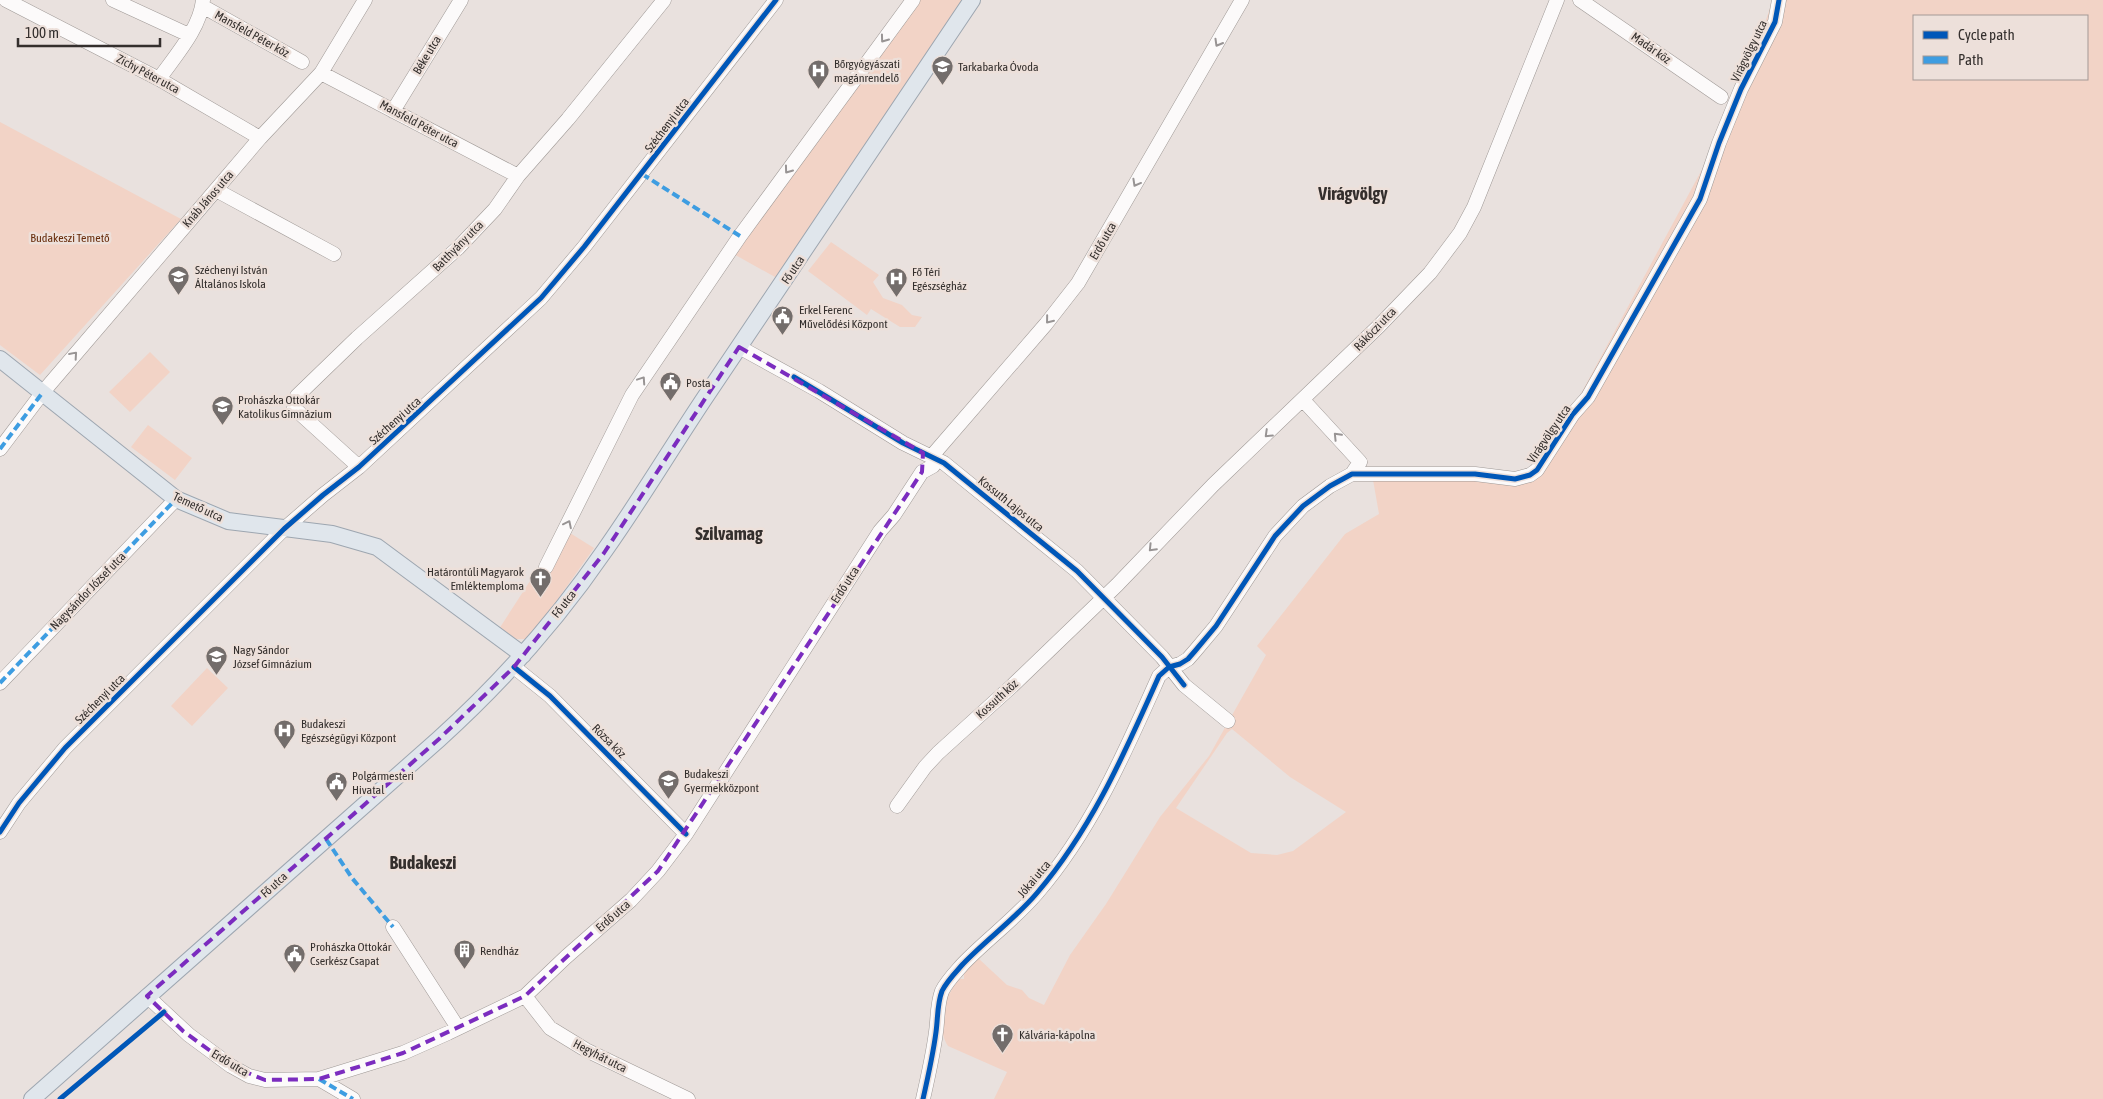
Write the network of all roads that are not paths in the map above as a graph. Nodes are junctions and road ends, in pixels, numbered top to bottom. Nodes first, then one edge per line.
1 (6, 0) edge
2 (113, 0) edge
3 (365, 0) edge
4 (461, 0) edge
5 (664, 0) edge
6 (776, 0) edge
7 (913, 0) edge
8 (972, 0) edge
9 (1242, 0) edge
10 (1557, 0) edge
11 (1580, 0) edge
12 (1779, 0) edge
13 (202, 3) edge
14 (145, 7) edge
15 (189, 35) junction
16 (302, 62) dead end
17 (321, 73) junction
18 (159, 79) junction
19 (1721, 97) dead end
20 (393, 111) junction
21 (260, 138) junction
22 (518, 176) junction
23 (216, 190) junction
24 (334, 254) dead end
25 (739, 347) junction
26 (0, 360) edge
27 (43, 392) junction
28 (1303, 400) junction
29 (0, 448) edge
30 (930, 456) junction
31 (359, 467) junction
32 (1352, 474) junction
33 (176, 499) junction
34 (284, 529) junction
35 (546, 568) dead end
36 (1103, 596) junction
37 (518, 661) junction
38 (1170, 667) junction
39 (0, 682) edge
40 (1228, 720) dead end
41 (897, 806) dead end
42 (0, 832) edge
43 (686, 834) junction
44 (393, 927) dead end
45 (147, 996) junction
46 (524, 996) junction
47 (458, 1028) junction
48 (319, 1079) junction
49 (32, 1099) edge
50 (353, 1099) edge
51 (688, 1099) edge
52 (923, 1099) edge

1 - 18 street, Zichy Péter utca
2 - 14 street
3 - 17 street, Knáb János utca
4 - 20 street, Béke utca
5 - 22 street, Batthyány utca
6 - 31 street, Széchenyi utca
7 - 35 street
8 - 25 main road, Fő utca
9 -> 30 street, Erdő utca
10 - 28 street, Rákóczi utca
11 - 19 street, Madár köz
12 - 32 street, Virágvölgy utca
13 - 15 street
13 - 16 street, Mansfeld Péter köz
14 - 15 street
15 - 18 street
17 - 20 street, Mansfeld Péter utca
17 - 21 street, Knáb János utca
18 - 21 street, Zichy Péter utca
20 - 22 street, Mansfeld Péter utca
21 - 23 street, Knáb János utca
22 - 31 street, Batthyány utca
23 - 24 street
27 -> 23 street, Knáb János utca
25 - 30 street, Kossuth Lajos utca
25 - 37 main road, Fő utca
26 - 27 main road, Temető utca
27 - 29 street, Knáb János utca
27 - 33 main road, Temető utca
32 -> 28 street
28 -> 36 street, Rákóczi utca
30 - 36 street, Kossuth Lajos utca
30 - 43 street, Erdő utca
31 - 34 street, Széchenyi utca
32 - 38 street, Virágvölgy utca
33 - 34 main road, Temető utca
33 - 39 street, Nagysándor József utca
34 - 37 main road, Temető utca
34 - 42 street, Széchenyi utca
36 - 38 street, Kossuth Lajos utca
36 - 41 street, Kossuth köz
37 - 43 street, Rózsa köz
37 - 45 main road, Fő utca
38 - 40 street, Kossuth Lajos utca
38 - 52 street, Jókai utca
43 - 46 street, Erdő utca
44 - 47 street
45 - 48 street, Erdő utca
45 - 49 main road, Fő utca
46 - 47 street, Erdő utca
46 - 51 street, Hegyhát utca
47 - 48 street, Erdő utca
48 - 50 street

